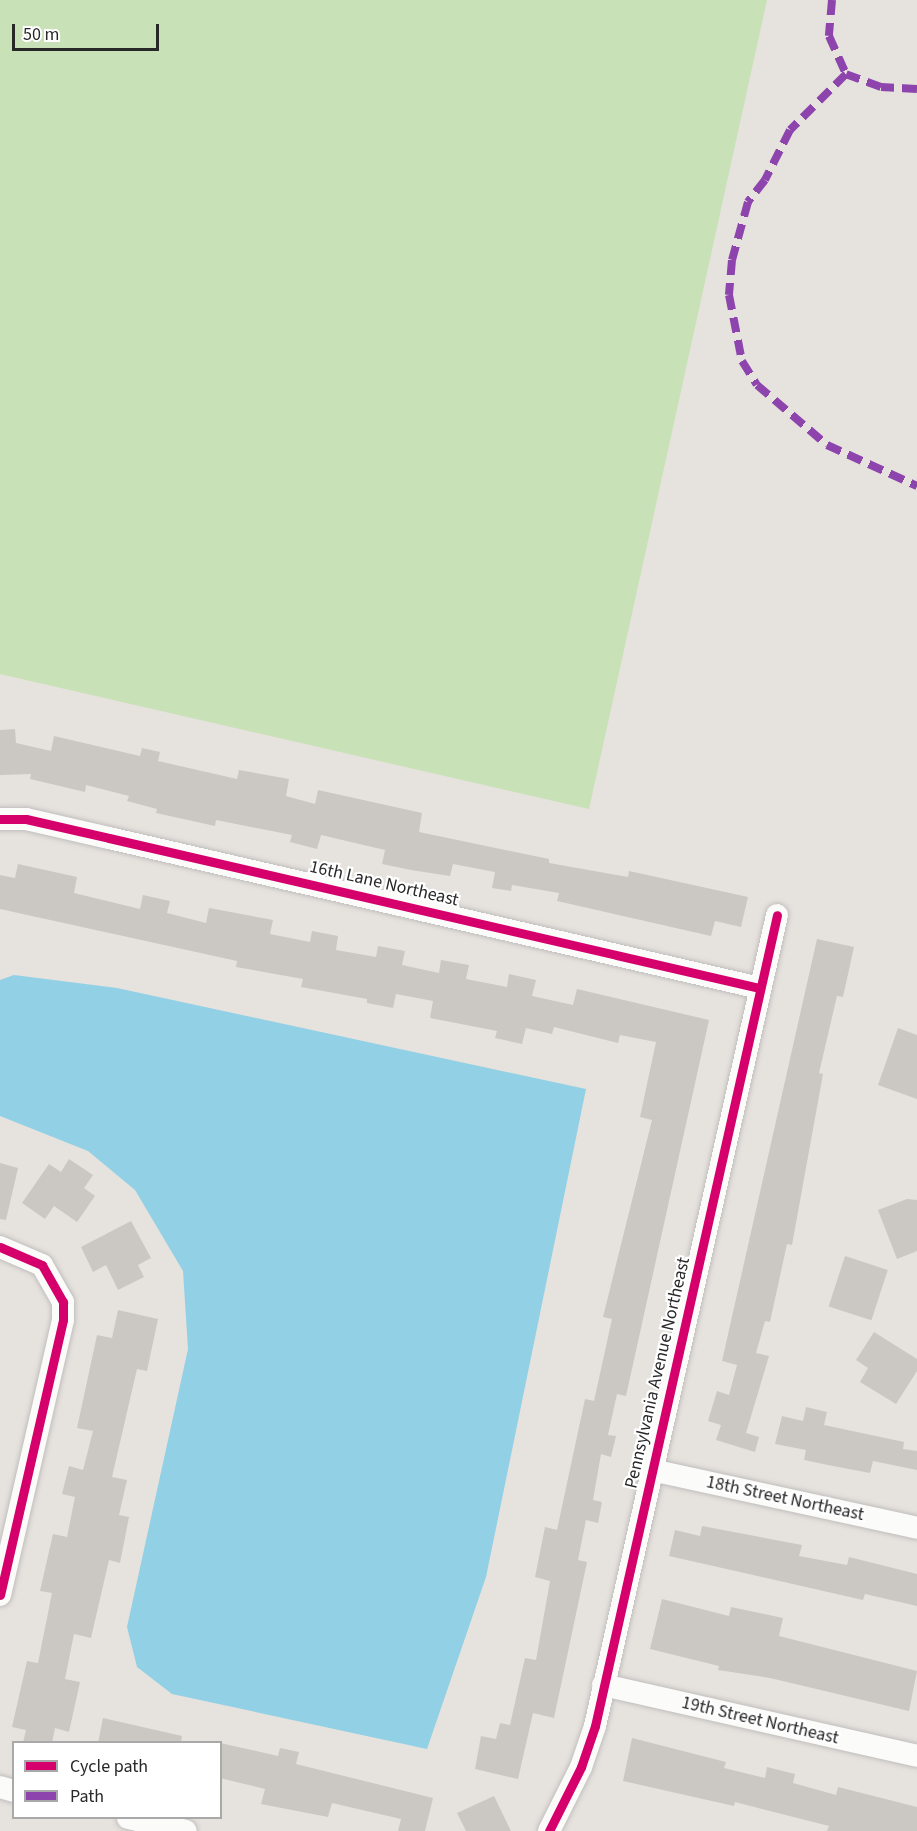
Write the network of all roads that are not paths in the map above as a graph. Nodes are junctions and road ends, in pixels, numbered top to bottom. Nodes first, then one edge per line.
1 (0, 819) edge
2 (777, 915) dead end
3 (760, 987) junction
4 (0, 1247) edge
5 (652, 1470) junction
6 (917, 1528) edge
7 (0, 1595) edge
8 (603, 1685) junction
9 (917, 1756) edge
10 (132, 1819) edge
11 (186, 1831) edge
12 (549, 1831) edge

1 - 3 street, 16th Lane Northeast
2 - 3 street, Pennsylvania Avenue Northeast
3 - 5 street, Pennsylvania Avenue Northeast
4 - 7 street
5 - 6 street, 18th Street Northeast
5 - 8 street, Pennsylvania Avenue Northeast
8 - 9 street, 19th Street Northeast
8 - 12 street, Pennsylvania Avenue Northeast
10 - 11 street

